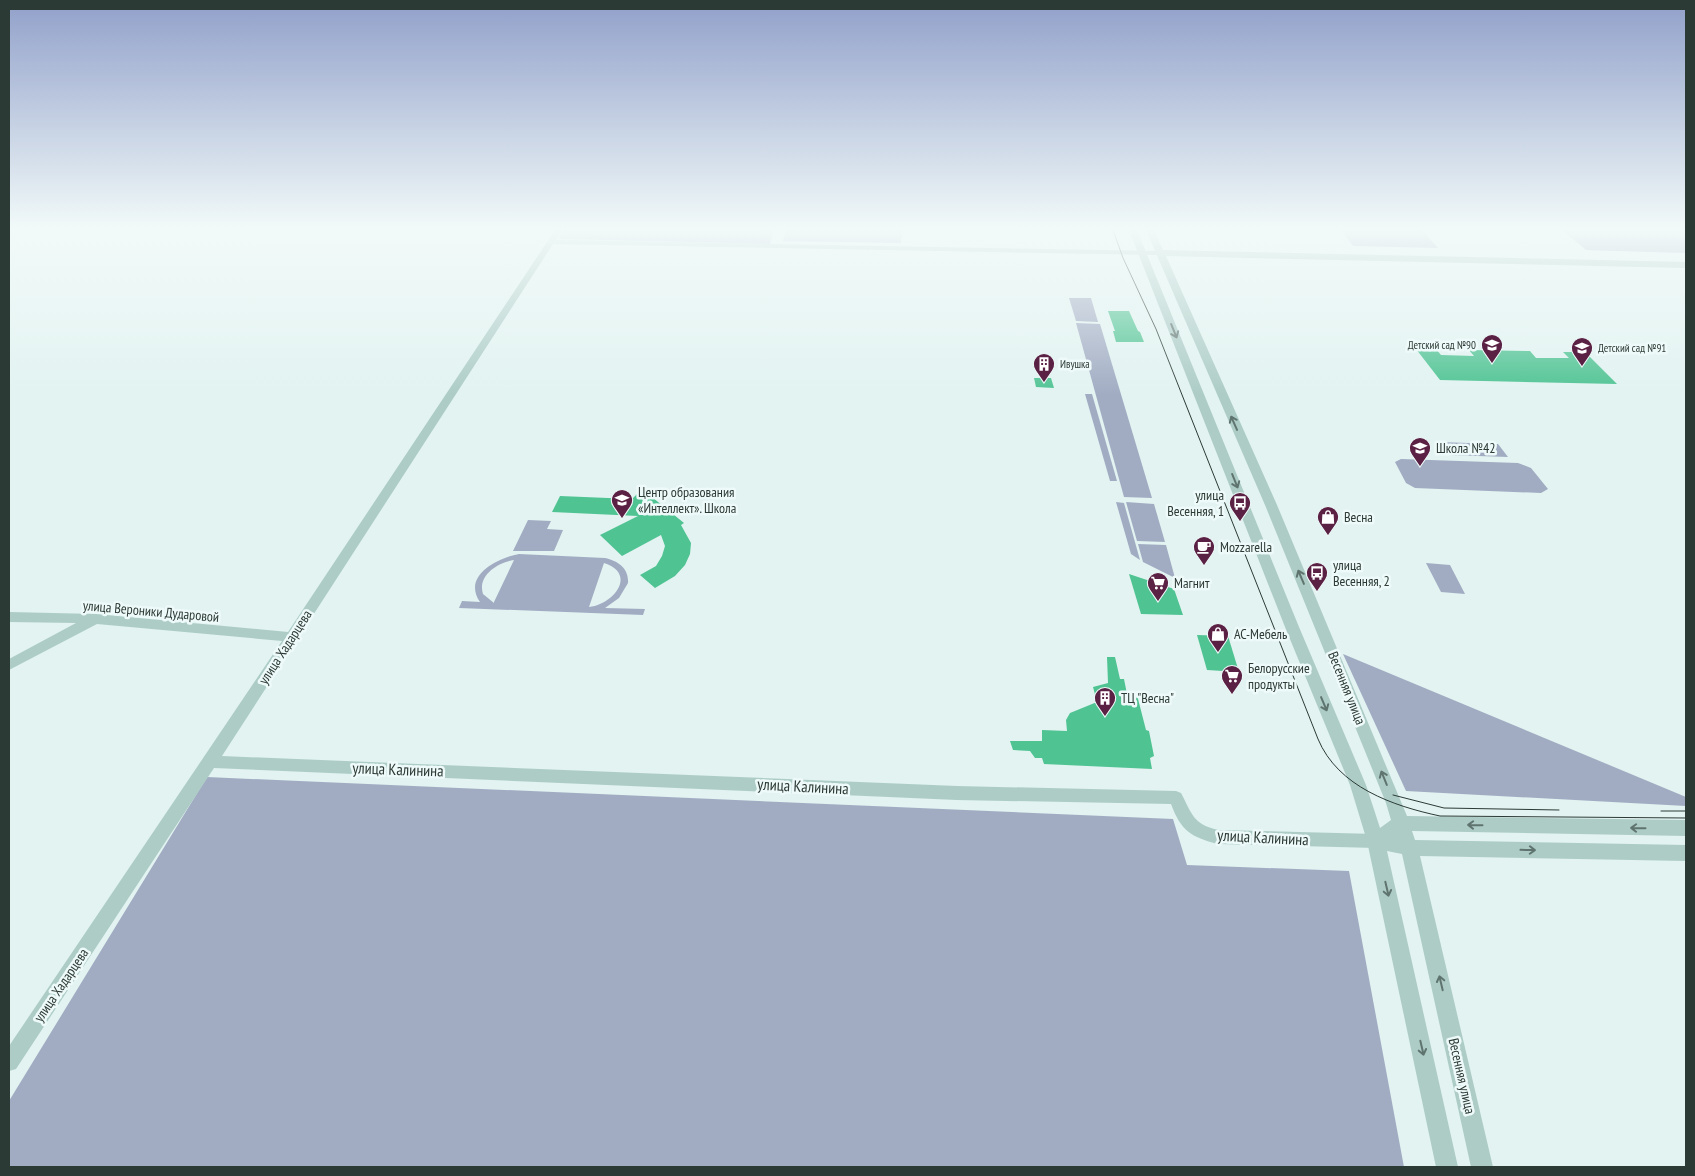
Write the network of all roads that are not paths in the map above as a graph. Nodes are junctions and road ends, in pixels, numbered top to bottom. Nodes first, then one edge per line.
1 (523, 285) edge
2 (1156, 285) edge
3 (1174, 285) edge
4 (9, 616) edge
5 (96, 619) junction
6 (291, 637) junction
7 (9, 665) edge
8 (210, 762) junction
9 (1401, 823) junction
10 (1686, 828) edge
11 (1376, 841) junction
12 (1409, 848) junction
13 (1686, 853) edge
14 (9, 1062) edge
15 (1447, 1167) edge
16 (1482, 1167) edge

1 - 6 street, улица Хадарцева
2 -> 11 street, Весенняя улица
9 -> 3 street, Весенняя улица
4 - 5 street, улица Вероники Дударовой
5 - 6 street, улица Вероники Дударовой
5 - 7 street
6 - 8 street, улица Хадарцева
8 - 11 street, улица Калинина
8 - 14 street, улица Хадарцева
10 -> 9 street
9 - 11 street
9 - 12 street, Весенняя улица
11 - 12 street, улица Калинина
11 -> 15 street, Весенняя улица
12 -> 13 street, улица Калинина
16 -> 12 street, Весенняя улица

